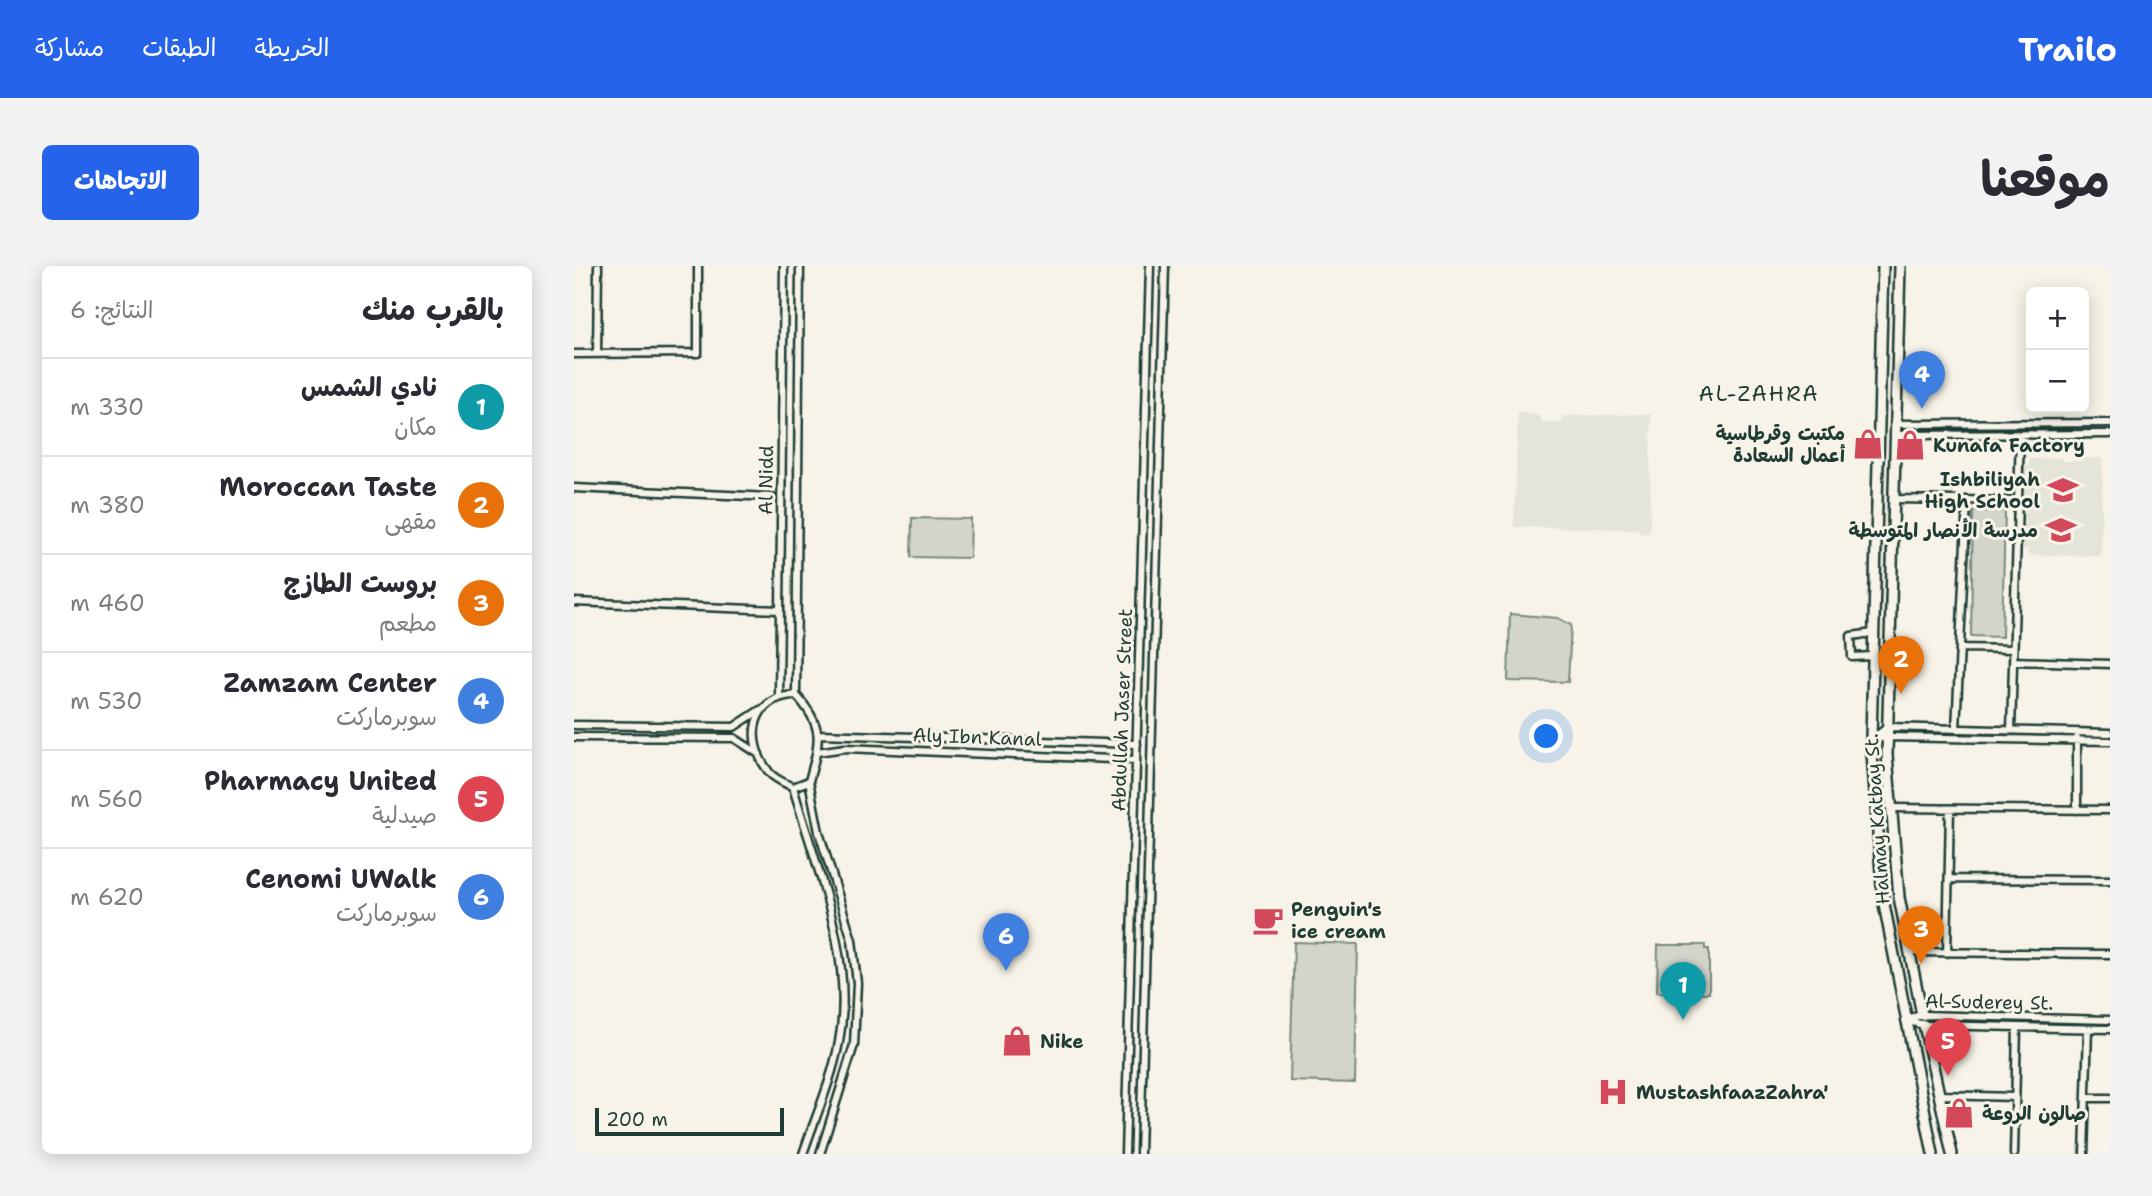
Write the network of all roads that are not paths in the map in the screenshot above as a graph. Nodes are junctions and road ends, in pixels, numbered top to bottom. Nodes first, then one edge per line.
1 (598, 266) edge
2 (698, 266) edge
3 (784, 266) edge
4 (800, 266) edge
5 (1150, 266) edge
6 (1165, 266) edge
7 (1883, 266) edge
8 (1900, 266) edge
9 (1150, 286) junction
10 (1164, 288) junction
11 (574, 354) edge
12 (597, 354) junction
13 (2110, 423) edge
14 (1895, 424) junction
15 (2054, 424) junction
16 (2083, 424) junction
17 (2084, 434) junction
18 (2110, 434) edge
19 (1895, 435) junction
20 (2020, 435) junction
21 (2052, 435) junction
22 (574, 488) edge
23 (771, 496) dead end
24 (1894, 499) junction
25 (1967, 500) junction
26 (2018, 501) junction
27 (574, 602) edge
28 (779, 610) junction
29 (1874, 633) junction
30 (1961, 648) junction
31 (2013, 649) junction
32 (1873, 656) junction
33 (2013, 661) junction
34 (2110, 664) edge
35 (779, 695) junction
36 (796, 695) junction
37 (762, 709) junction
38 (574, 725) edge
39 (646, 726) junction
40 (1956, 729) junction
41 (2011, 731) junction
42 (1888, 732) junction
43 (2077, 732) junction
44 (2110, 733) edge
45 (819, 734) junction
46 (574, 737) edge
47 (644, 737) junction
48 (1871, 740) junction
49 (2077, 741) junction
50 (2110, 741) edge
51 (1137, 744) junction
52 (817, 752) junction
53 (759, 754) junction
54 (1136, 760) junction
55 (810, 781) junction
56 (793, 787) junction
57 (1891, 808) junction
58 (1950, 809) junction
59 (2077, 810) junction
60 (2110, 810) edge
61 (821, 839) junction
62 (809, 843) junction
63 (1133, 873) junction
64 (1148, 873) junction
65 (1949, 879) junction
66 (2110, 880) edge
67 (842, 907) junction
68 (828, 911) junction
69 (1910, 952) junction
70 (1948, 953) junction
71 (2110, 954) edge
72 (855, 968) junction
73 (841, 969) junction
74 (842, 1013) junction
75 (855, 1013) junction
76 (1905, 1020) junction
77 (1923, 1020) junction
78 (2110, 1020) edge
79 (2017, 1027) junction
80 (2088, 1029) junction
81 (2110, 1029) edge
82 (830, 1073) junction
83 (844, 1077) junction
84 (1939, 1095) junction
85 (2015, 1097) junction
86 (2086, 1098) junction
87 (2110, 1098) edge
88 (806, 1145) junction
89 (821, 1152) edge
90 (803, 1154) edge
91 (1125, 1154) edge
92 (1140, 1154) edge
93 (1933, 1154) edge
94 (1952, 1154) edge
95 (2014, 1154) edge
96 (2084, 1154) edge

1 - 12 street
2 - 12 street
3 - 28 street, Al Nidd
4 - 36 street
5 - 9 street, Abdullah Jaser Street
6 - 10 street, Abdullah Jaser Street
7 - 29 street, Halmay Katbay St.
8 - 14 street, Halmay Katbay St.
9 - 10 street
9 - 51 street, Abdullah Jaser Street
10 - 64 street, Abdullah Jaser Street
11 - 12 street
13 - 16 street
14 - 15 street
14 - 19 street, Halmay Katbay St.
15 - 16 street
15 - 21 street
16 - 17 street
17 - 18 street
17 - 21 street
19 - 20 street
19 - 24 street, Halmay Katbay St.
20 - 21 street
20 - 26 street
22 - 23 street
24 - 25 street
24 - 42 street, Halmay Katbay St.
25 - 26 street
25 - 30 street
26 - 31 street
27 - 28 street
28 - 35 street, Al Nidd
29 - 32 street, Halmay Katbay St.
29 - 32 street
30 - 31 street
30 - 40 street
31 - 33 street
32 - 48 street, Halmay Katbay St.
33 - 34 street
33 - 41 street
35 - 36 street
35 - 37 street
36 - 45 street
37 - 39 street
37 - 53 street
38 - 39 street
39 - 47 street
40 - 41 street
40 - 42 street
41 - 43 street
42 - 48 street
42 - 49 street
42 - 57 street, Halmay Katbay St.
43 - 44 street
43 - 49 street
45 - 51 street
45 - 52 street
46 - 47 street
47 - 53 street
48 - 76 street, Halmay Katbay St.
49 - 50 street
49 - 59 street
51 - 54 street, Abdullah Jaser Street
52 - 54 street, Aly Ibn Kanal
52 - 55 street
53 - 56 street
54 - 63 street, Abdullah Jaser Street
55 - 56 street
55 - 61 street
56 - 62 street
57 - 58 street
57 - 69 street, Halmay Katbay St.
58 - 59 street
58 - 65 street
59 - 60 street
61 - 62 street
61 - 67 street
62 - 68 street
63 - 64 street
63 - 91 street, Abdullah Jaser Street
64 - 92 street, Abdullah Jaser Street
65 - 66 street
65 - 70 street
67 - 68 street
67 - 72 street
68 - 73 street
69 - 70 street
69 - 77 street, Halmay Katbay St.
70 - 71 street
72 - 73 street
72 - 75 street
73 - 74 street
74 - 75 street
74 - 82 street
75 - 83 street
76 - 77 street, Al-Suderey St.
76 - 93 street, Halmay Katbay St.
77 - 78 street, Al-Suderey St.
77 - 79 street, Al-Suderey St.
77 - 84 street, Halmay Katbay St.
79 - 80 street, Al-Suderey St.
79 - 85 street
80 - 81 street, Al-Suderey St.
80 - 86 street
82 - 83 street
82 - 88 street
83 - 89 street
84 - 85 street
84 - 94 street, Halmay Katbay St.
85 - 95 street
86 - 87 street
86 - 96 street
88 - 89 street
88 - 90 street

